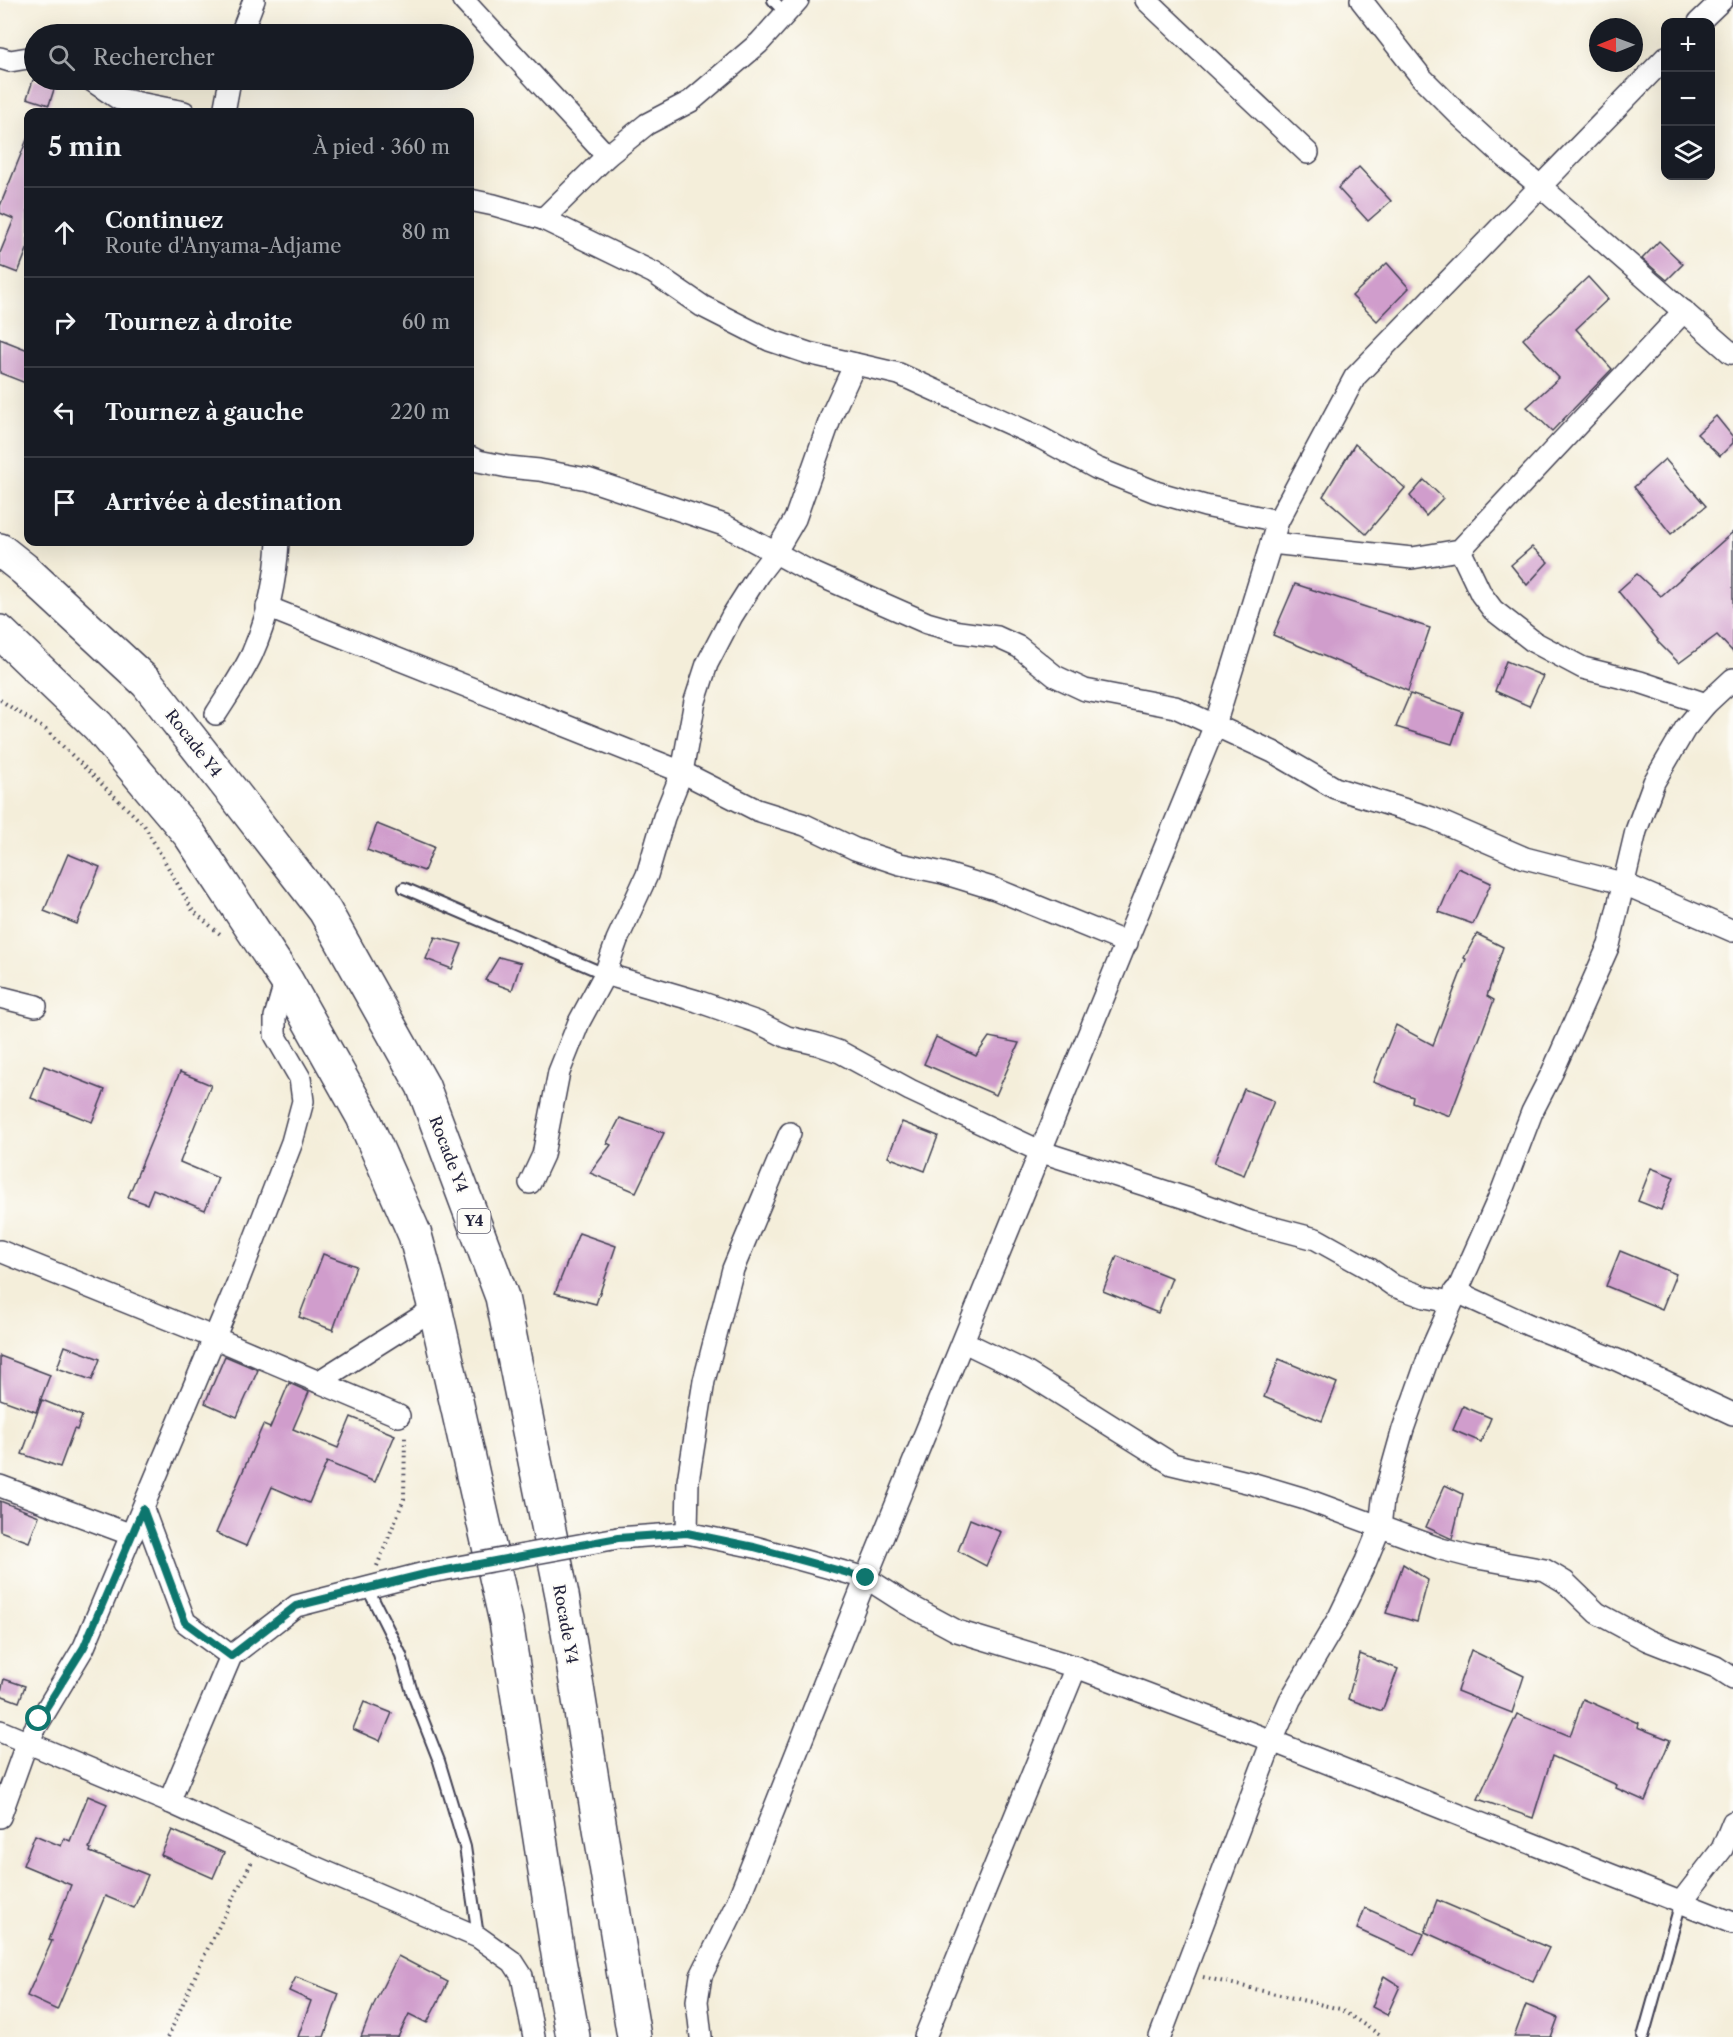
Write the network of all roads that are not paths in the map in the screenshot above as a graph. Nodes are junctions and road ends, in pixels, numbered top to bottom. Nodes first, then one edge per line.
1 (254, 0) edge
2 (463, 0) edge
3 (1146, 0) edge
4 (1361, 0) edge
5 (1718, 1) edge
6 (786, 5) edge
7 (1703, 18) edge
8 (245, 24) edge
9 (24, 59) edge
10 (1661, 61) edge
11 (3, 64) edge
12 (106, 90) edge
13 (228, 90) edge
14 (164, 108) edge
15 (225, 108) edge
16 (1308, 153) dead end
17 (607, 156) junction
18 (1540, 186) junction
19 (474, 201) edge
20 (543, 219) junction
21 (1683, 310) junction
22 (1733, 352) edge
23 (855, 364) junction
24 (474, 458) edge
25 (1278, 521) junction
26 (1271, 543) junction
27 (278, 546) edge
28 (0, 550) edge
29 (1460, 550) junction
30 (776, 553) junction
31 (267, 607) junction
32 (0, 632) edge
33 (1733, 679) edge
34 (1706, 704) junction
35 (216, 714) dead end
36 (1215, 725) junction
37 (682, 772) junction
38 (1622, 884) junction
39 (404, 888) dead end
40 (1733, 931) edge
41 (1127, 943) junction
42 (606, 974) junction
43 (285, 980) junction
44 (0, 997) edge
45 (36, 1006) dead end
46 (790, 1133) dead end
47 (1042, 1152) junction
48 (530, 1183) dead end
49 (0, 1251) edge
50 (1453, 1296) junction
51 (435, 1308) junction
52 (215, 1338) junction
53 (964, 1342) junction
54 (318, 1382) junction
55 (1733, 1414) edge
56 (399, 1416) road end
57 (0, 1486) edge
58 (143, 1509) junction
59 (1380, 1527) junction
60 (687, 1533) junction
61 (132, 1534) junction
62 (866, 1578) junction
63 (368, 1589) junction
64 (231, 1656) junction
65 (1076, 1667) junction
66 (1733, 1678) edge
67 (0, 1731) edge
68 (27, 1742) junction
69 (1272, 1742) junction
70 (168, 1802) junction
71 (0, 1817) edge
72 (1733, 1822) edge
73 (1681, 1902) junction
74 (1733, 1923) edge
75 (478, 1937) junction
76 (534, 2037) edge
77 (573, 2037) edge
78 (634, 2037) edge
79 (701, 2037) edge
80 (925, 2037) edge
81 (1160, 2037) edge
82 (1643, 2037) edge

1 - 8 street
2 - 17 street
3 - 16 street
4 - 18 street
5 - 7 street
6 - 17 street
9 - 11 street
10 - 18 street
12 - 14 street
13 - 15 street
17 - 20 street
18 - 21 street
18 - 25 street
19 - 20 street
20 - 23 street
21 - 22 street
21 - 29 street
23 - 25 street
23 - 30 street
24 - 30 street
25 - 26 street
26 - 29 street
26 - 36 street
27 - 31 street
28 - 78 highway, Rocade Y4 / Y4
29 - 34 street
30 - 36 street
30 - 37 street
31 - 35 street
31 - 37 street
32 - 43 highway
33 - 34 street
34 - 38 street
36 - 38 street
36 - 41 street
37 - 41 street
37 - 42 street
38 - 40 street
38 - 50 street
39 - 42 lane
41 - 47 street
42 - 47 street
42 - 48 street
43 - 51 highway
43 - 52 street
44 - 45 street
46 - 60 street
47 - 50 street
47 - 53 street
49 - 52 street
50 - 55 street
50 - 59 street
51 - 54 street
51 - 77 highway
52 - 54 street
52 - 58 street
53 - 59 street
53 - 62 street
54 - 56 street
57 - 61 street
58 - 61 street
58 - 64 street
59 - 66 street
59 - 69 street
60 - 62 street
60 - 63 street, bridge
61 - 68 street
62 - 65 street
62 - 79 street
63 - 64 street
63 - 75 lane
64 - 70 street
65 - 69 street
65 - 80 street
67 - 68 street
68 - 70 street
68 - 71 street
69 - 73 street
69 - 81 street
70 - 75 street
72 - 73 street
73 - 74 street
73 - 82 lane
75 - 76 street

